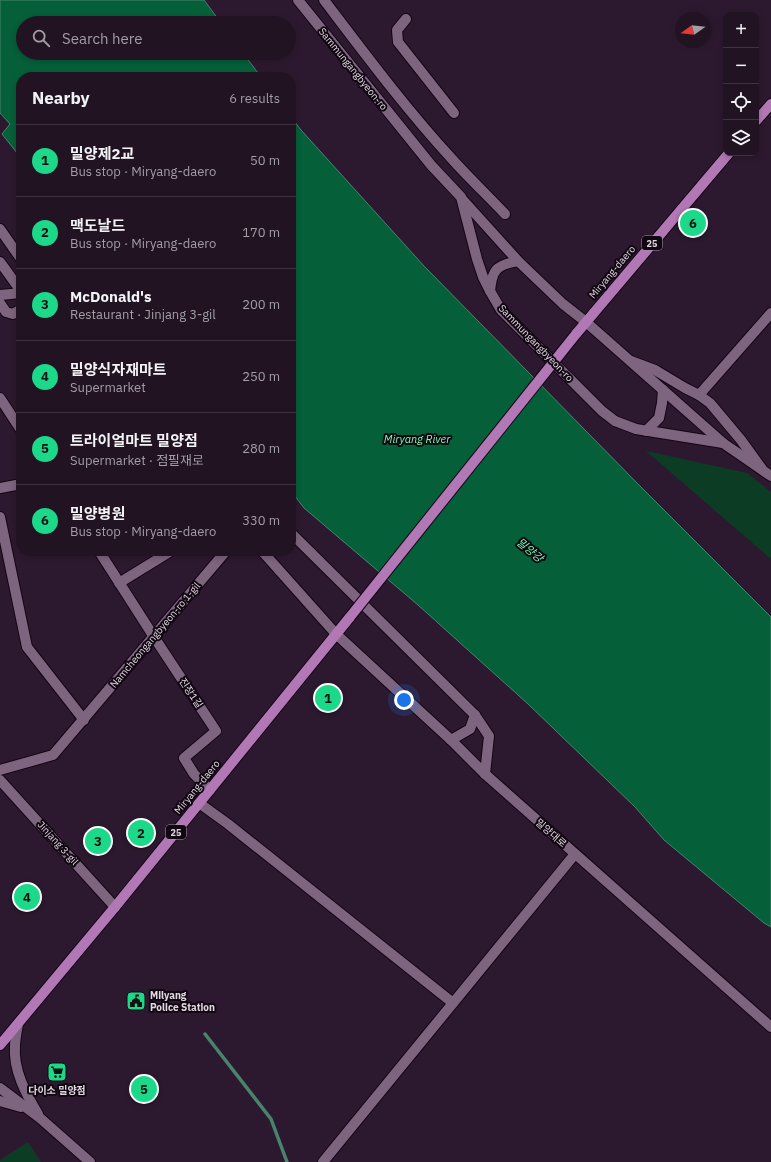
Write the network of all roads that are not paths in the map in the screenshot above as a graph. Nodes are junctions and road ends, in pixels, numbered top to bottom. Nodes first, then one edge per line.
1 (298, 0) edge
2 (324, 0) edge
3 (406, 19) dead end
4 (771, 104) edge
5 (454, 113) dead end
6 (757, 120) edge
7 (726, 156) edge
8 (461, 198) junction
9 (505, 214) dead end
10 (0, 229) edge
11 (16, 252) edge
12 (518, 261) junction
13 (0, 262) edge
14 (16, 285) edge
15 (490, 291) junction
16 (16, 293) edge
17 (0, 295) edge
18 (0, 303) edge
19 (16, 312) edge
20 (771, 313) edge
21 (586, 322) junction
22 (629, 360) junction
23 (663, 390) junction
24 (699, 395) junction
25 (0, 398) edge
26 (16, 422) edge
27 (646, 431) junction
28 (723, 443) junction
29 (767, 474) edge
30 (16, 485) edge
31 (0, 488) edge
32 (0, 518) edge
33 (296, 537) edge
34 (102, 556) edge
35 (163, 556) edge
36 (222, 556) edge
37 (266, 556) edge
38 (119, 583) junction
39 (336, 634) junction
40 (154, 637) junction
41 (475, 715) junction
42 (84, 720) junction
43 (451, 740) junction
44 (0, 770) edge
45 (485, 774) junction
46 (0, 780) edge
47 (210, 790) junction
48 (199, 803) junction
49 (575, 854) junction
50 (115, 908) junction
51 (453, 1003) junction
52 (18, 1024) junction
53 (771, 1027) edge
54 (0, 1045) edge
55 (0, 1088) edge
56 (0, 1102) edge
57 (27, 1108) junction
58 (40, 1118) junction
59 (90, 1162) edge
60 (323, 1162) edge

1 - 8 street, Sammungangbyeon-ro
2 - 9 street
3 - 5 street
4 - 6 main road
7 - 21 main road, Miryang-daero / 25
8 - 12 street
8 - 15 street, Sammungangbyeon-ro
10 - 11 street
12 - 15 street
12 - 21 street
13 - 14 street
15 - 27 street, Sammungangbyeon-ro
16 - 17 street
18 - 19 street
20 - 24 street
21 - 22 street
21 - 39 main road, Miryang-daero / 25, bridge
22 - 23 street
22 - 24 street
23 - 27 street
23 - 28 street
24 - 29 street
25 - 26 street
27 - 28 street, Sammungangbyeon-ro
28 - 29 street, Sammungangbyeon-ro
30 - 31 street
32 - 42 street
33 - 41 street
34 - 38 street, 진장1길
35 - 38 street
36 - 40 street, Namcheongangbyeon-ro 1-gil
37 - 39 street, 밀양대로
38 - 40 street, 진장1길
39 - 43 street, 밀양대로
39 - 47 main road, Miryang-daero / 25
40 - 42 street, Namcheongangbyeon-ro 1-gil
40 - 47 street, 진장1길
41 - 43 street
41 - 45 street
42 - 44 street, Namcheongangbyeon-ro 1-gil
43 - 45 street, 밀양대로
45 - 49 street, 밀양대로
46 - 50 street, Jinjang 3-gil
47 - 48 main road, Miryang-daero / 25
48 - 50 main road, Miryang-daero / 25
48 - 51 street
49 - 51 street
49 - 53 street, 밀양대로
50 - 52 main road, Miryang-daero / 25
51 - 60 street
52 - 54 main road, Miryang-daero / 25
52 - 58 street
55 - 57 street
56 - 57 street
57 - 58 street
58 - 59 street

